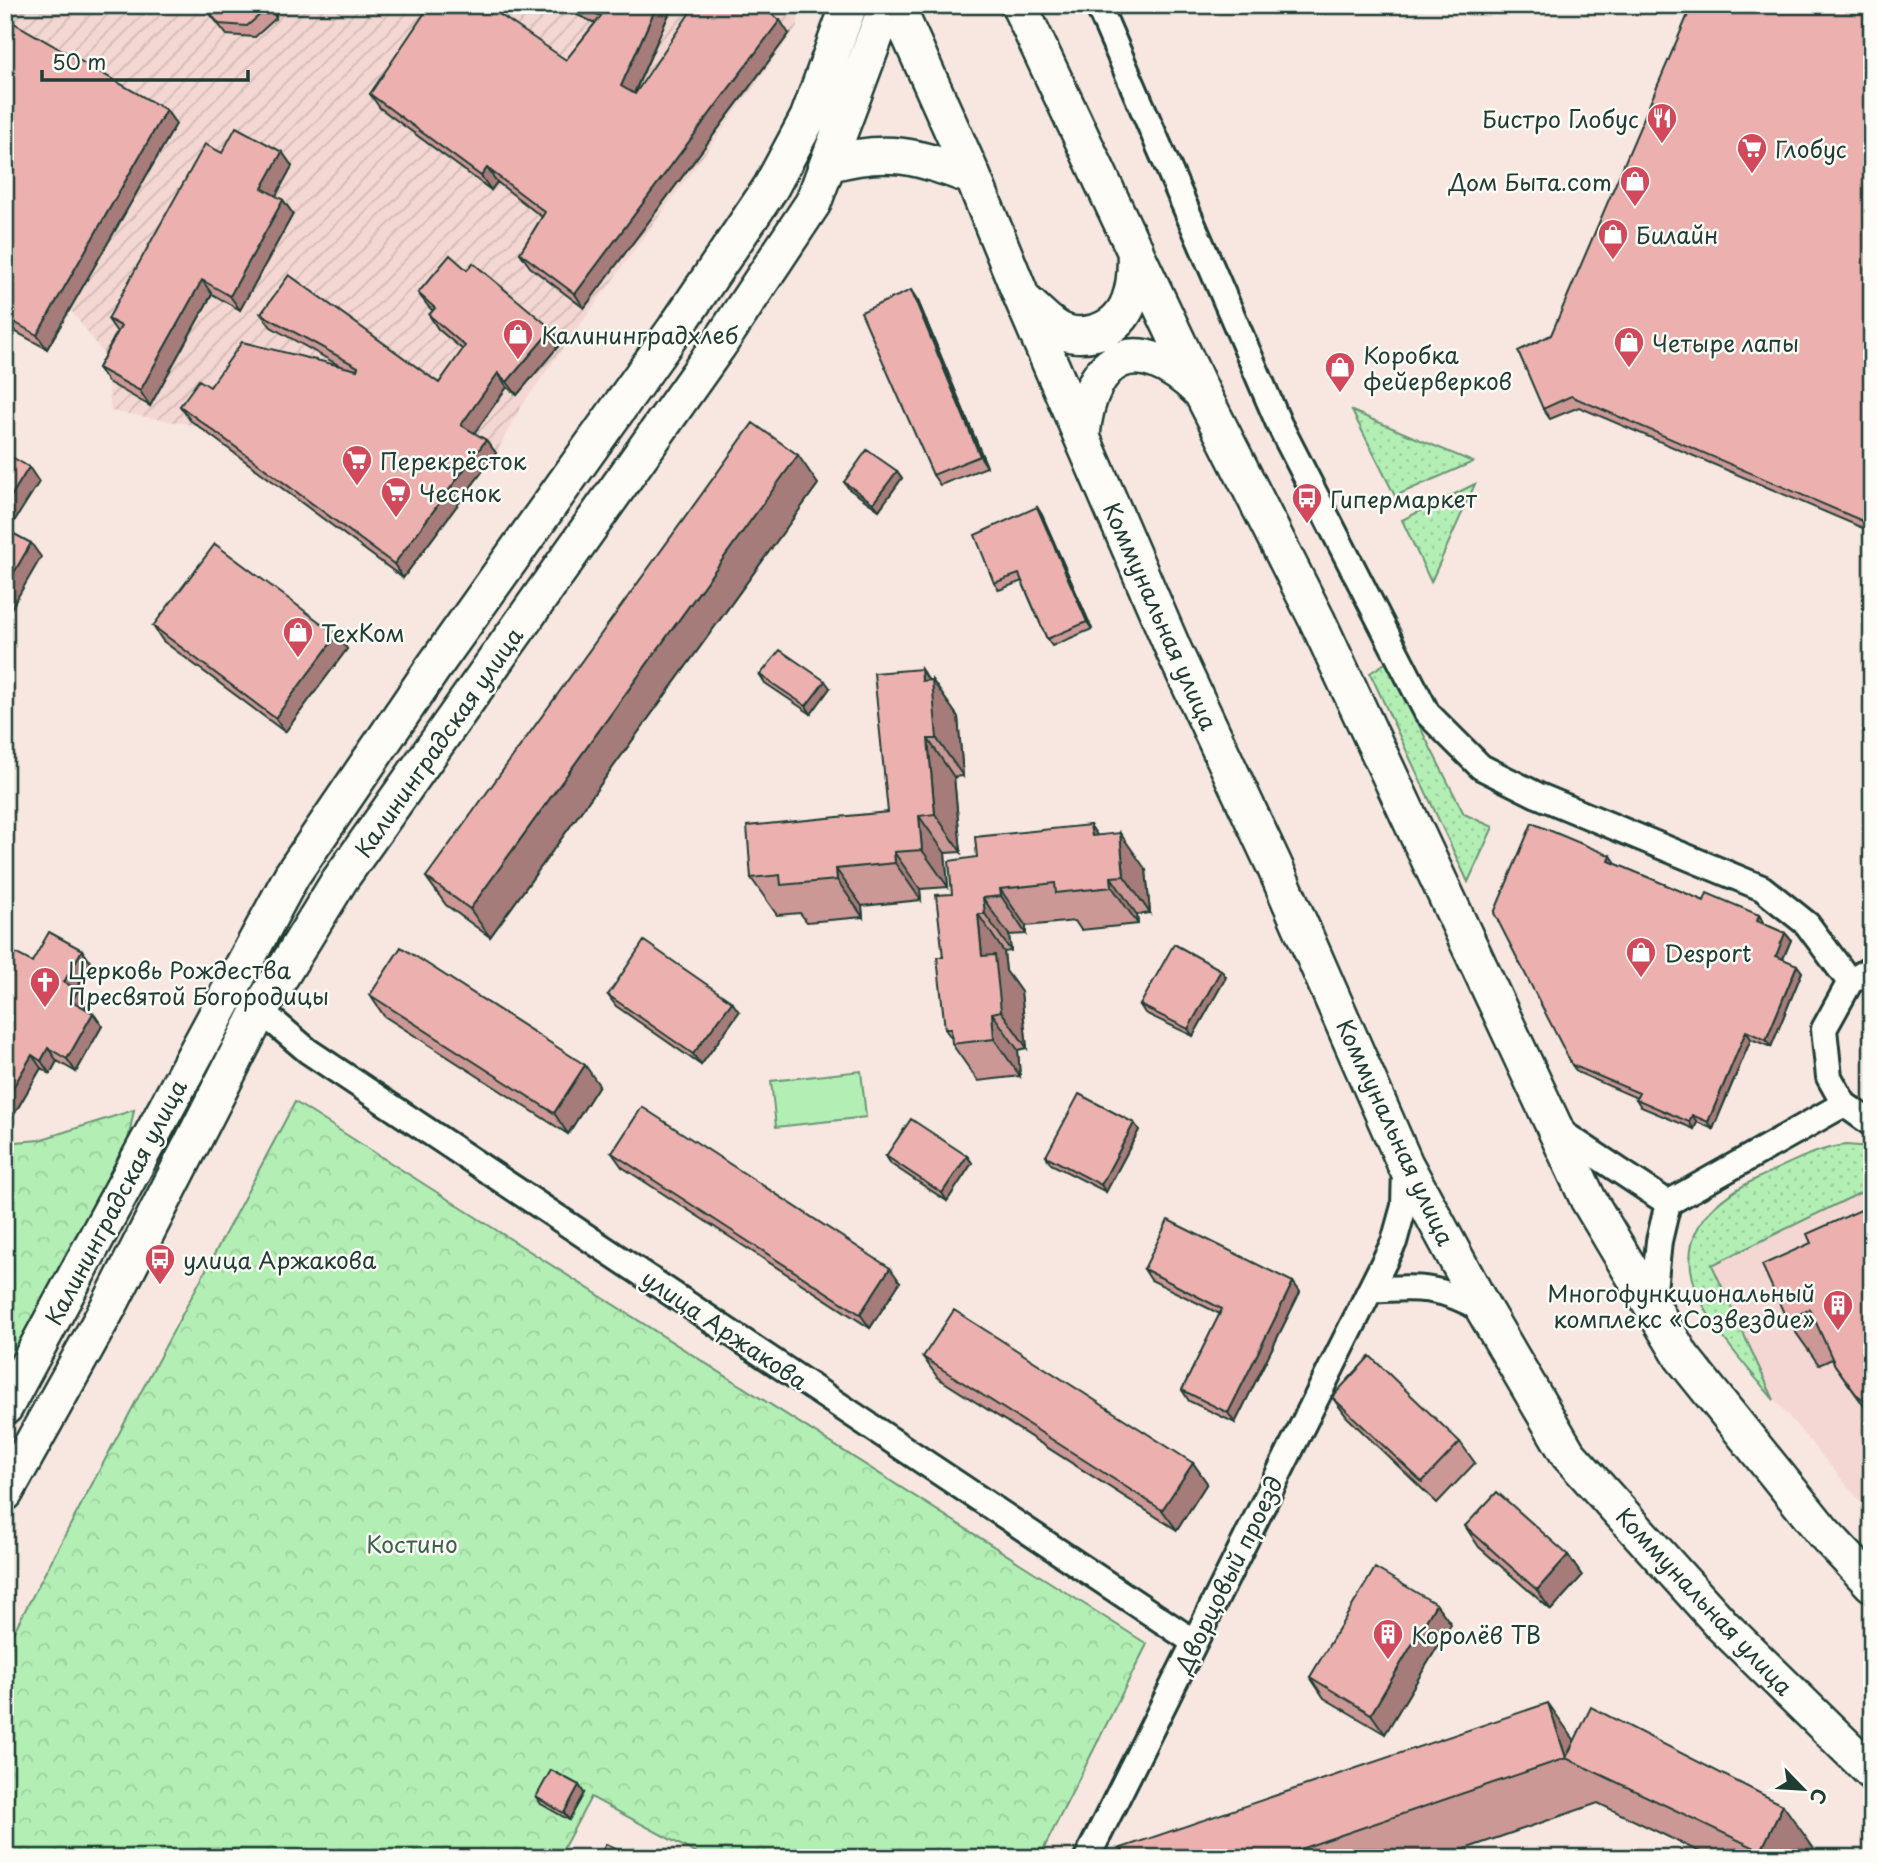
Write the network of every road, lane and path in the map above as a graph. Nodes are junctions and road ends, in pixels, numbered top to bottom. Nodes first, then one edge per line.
1 (849, 5) edge
2 (887, 5) edge
3 (896, 5) edge
4 (1019, 5) edge
5 (1098, 5) edge
6 (828, 164) junction
7 (973, 177) junction
8 (1135, 246) junction
9 (1022, 299) junction
10 (1202, 393) junction
11 (1082, 435) junction
12 (1872, 968) edge
13 (1850, 982) junction
14 (260, 1010) junction
15 (1844, 1104) junction
16 (1872, 1124) edge
17 (1552, 1125) junction
18 (1405, 1164) junction
19 (1668, 1203) junction
20 (1370, 1290) junction
21 (1652, 1309) junction
22 (1484, 1310) junction
23 (5, 1407) edge
24 (5, 1493) edge
25 (1872, 1584) edge
26 (1194, 1642) junction
27 (1872, 1772) edge
28 (1087, 1858) edge

1 - 23 main road, Калининградская улица
2 - 6 main road, Калининградская улица
3 - 7 main road, Коммунальная улица
4 - 8 main road, Коммунальная улица
5 - 13 street
6 - 7 main road
6 - 14 main road, Калининградская улица
7 - 9 main road, Коммунальная улица
8 - 9 main road, Коммунальная улица
8 - 10 main road, Коммунальная улица
9 - 11 main road, Коммунальная улица
10 - 11 main road, Коммунальная улица
10 - 17 main road, Коммунальная улица
11 - 18 main road, Коммунальная улица
12 - 13 street
13 - 15 street
14 - 24 main road, Калининградская улица
14 - 26 street, улица Аржакова
15 - 16 street
15 - 19 street
17 - 19 street
17 - 21 main road, Коммунальная улица
18 - 20 street, Дворцовый проезд
18 - 22 main road, Коммунальная улица
19 - 21 street
20 - 22 street
20 - 26 street, Дворцовый проезд
21 - 25 main road, Коммунальная улица
22 - 27 main road, Коммунальная улица
26 - 28 street, Дворцовый проезд

